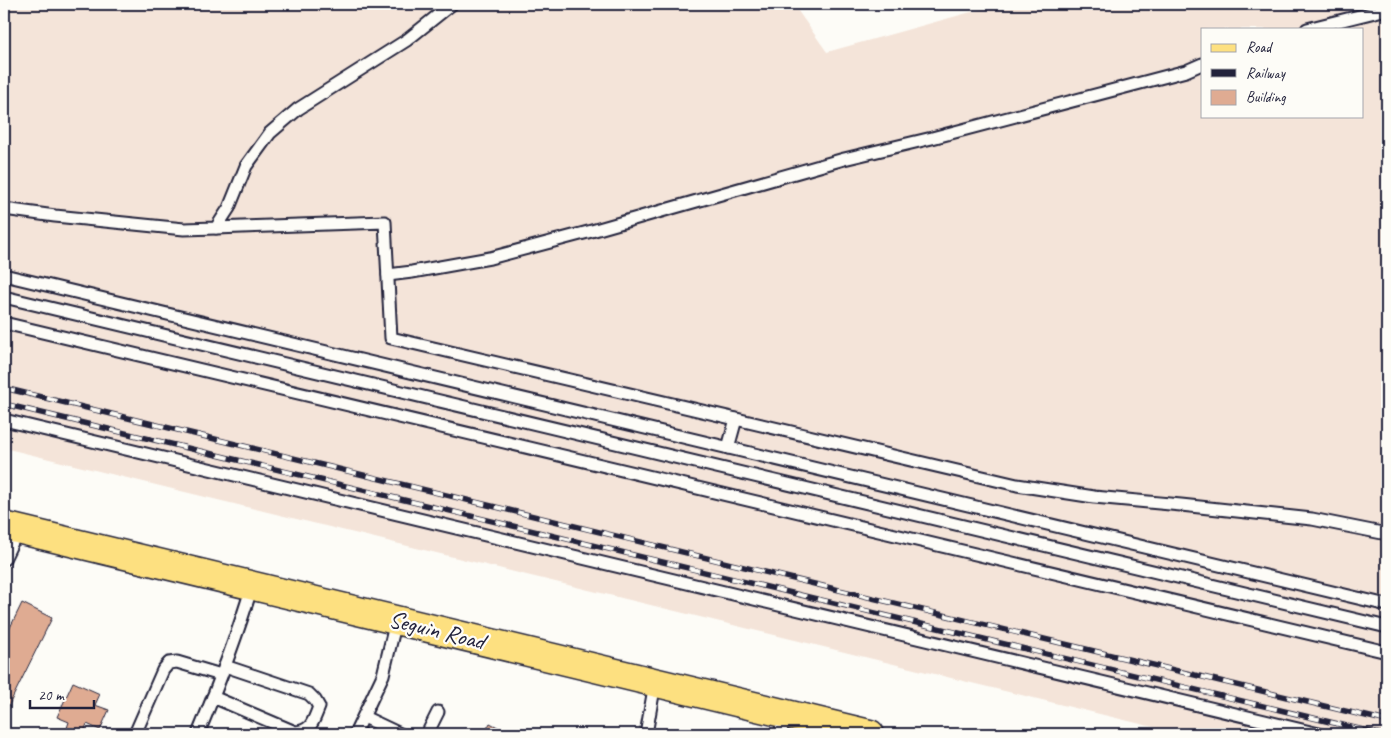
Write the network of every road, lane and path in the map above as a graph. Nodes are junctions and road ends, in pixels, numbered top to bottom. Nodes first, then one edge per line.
1 (452, 4) edge
2 (1387, 9) edge
3 (1311, 28) edge
4 (1201, 64) edge
5 (4, 209) edge
6 (216, 228) junction
7 (4, 275) edge
8 (388, 275) junction
9 (4, 297) edge
10 (4, 323) edge
11 (736, 419) junction
12 (4, 420) edge
13 (728, 448) junction
14 (11, 528) edge
15 (1387, 534) edge
16 (4, 559) edge
17 (252, 586) junction
18 (1387, 605) edge
19 (396, 621) junction
20 (1387, 628) edge
21 (1387, 652) edge
22 (223, 670) junction
23 (655, 683) junction
24 (214, 697) junction
25 (438, 712) dead end
26 (364, 717) junction
27 (782, 724) edge
28 (135, 734) edge
29 (198, 734) edge
30 (356, 734) edge
31 (400, 734) edge
32 (426, 734) edge
33 (646, 734) edge
34 (870, 734) edge
35 (1319, 734) edge

1 - 6 lane
2 - 3 lane
4 - 8 lane
5 - 6 lane
6 - 8 lane
7 - 13 lane
8 - 11 lane
9 - 20 lane
10 - 21 lane
11 - 13 lane
11 - 15 lane
12 - 35 lane
13 - 18 lane
14 - 16 lane
14 - 17 main road, Seguin Road
17 - 19 main road, Seguin Road
17 - 22 lane
19 - 23 main road, Seguin Road
19 - 26 lane
22 - 24 lane
22 - 24 lane
22 - 28 lane
23 - 27 main road, Seguin Road
23 - 33 lane
24 - 29 lane
25 - 32 lane
26 - 30 lane
26 - 31 lane
27 - 34 main road, Seguin Road

